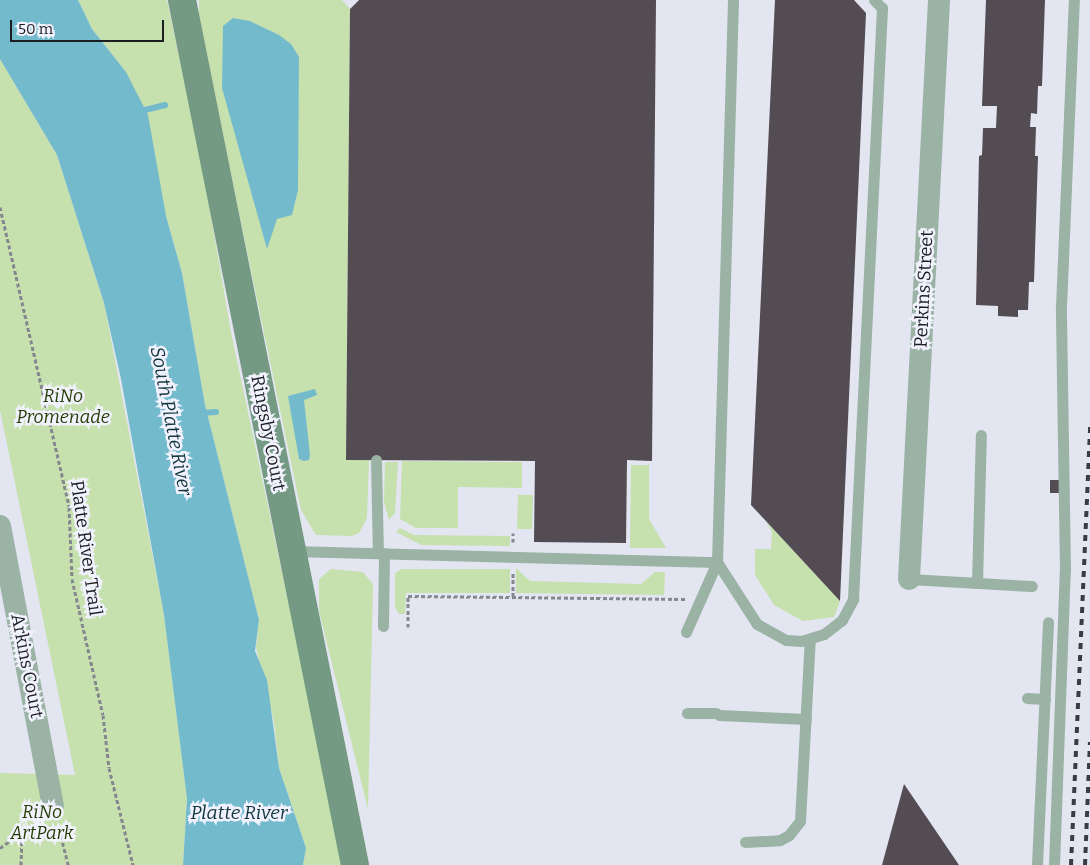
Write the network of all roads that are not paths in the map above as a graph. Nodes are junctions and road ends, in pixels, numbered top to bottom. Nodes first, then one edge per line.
1 (182, 0) edge
2 (733, 0) edge
3 (874, 0) edge
4 (939, 0) edge
5 (1074, 0) edge
6 (981, 435) dead end
7 (376, 460) dead end
8 (0, 526) edge
9 (292, 551) junction
10 (381, 553) junction
11 (717, 562) junction
12 (909, 579) joint
13 (977, 582) junction
14 (1032, 586) dead end
15 (1048, 622) dead end
16 (383, 626) dead end
17 (686, 632) dead end
18 (810, 639) junction
19 (1027, 698) dead end
20 (1045, 699) junction
21 (687, 713) dead end
22 (806, 719) junction
23 (53, 806) dead end
24 (745, 842) dead end
25 (355, 865) edge
26 (1038, 865) edge
27 (1054, 865) edge

1 - 9 street, Ringsby Court
2 - 11 lane
3 - 18 lane
4 - 12 street, Perkins Street
5 - 27 lane
6 - 13 lane
7 - 10 lane
8 - 23 street, Arkins Court
9 - 10 lane
9 - 25 street, Ringsby Court
10 - 11 lane
10 - 16 lane
11 - 17 lane
11 - 18 lane
12 - 13 lane
13 - 14 lane
15 - 20 lane
18 - 22 lane
19 - 20 lane
20 - 26 lane
21 - 22 lane
22 - 24 lane

